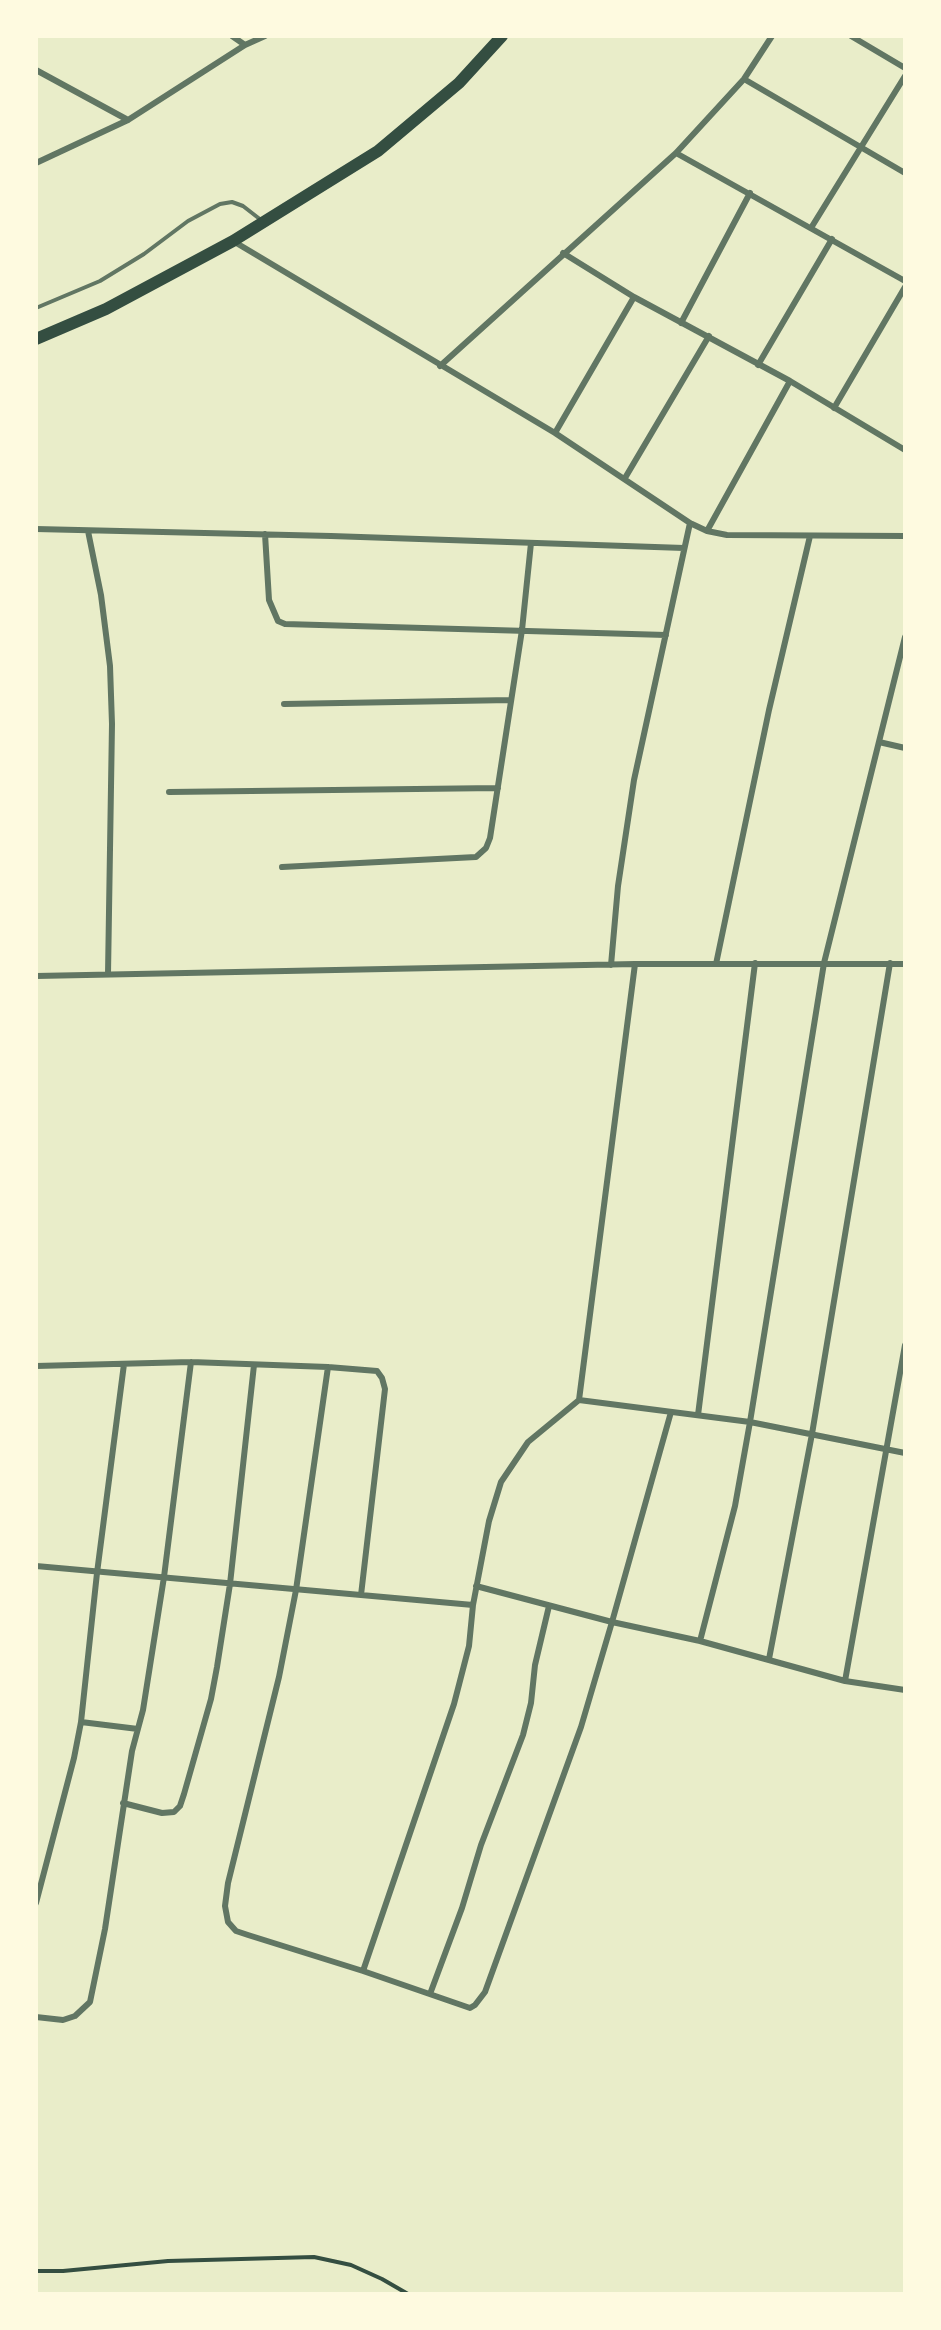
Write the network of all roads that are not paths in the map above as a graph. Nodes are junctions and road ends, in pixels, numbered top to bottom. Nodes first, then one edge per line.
1 (232, 36) edge
2 (265, 36) edge
3 (502, 36) edge
4 (772, 36) edge
5 (851, 36) edge
6 (245, 45) junction
7 (905, 68) edge
8 (36, 70) edge
9 (905, 76) edge
10 (744, 79) junction
11 (128, 120) junction
12 (860, 148) junction
13 (676, 153) junction
14 (36, 163) edge
15 (905, 173) edge
16 (750, 193) junction
17 (264, 223) junction
18 (811, 228) junction
19 (832, 239) junction
20 (233, 241) junction
21 (563, 253) junction
22 (905, 281) edge
23 (905, 287) edge
24 (634, 297) junction
25 (36, 308) edge
26 (681, 323) junction
27 (709, 336) junction
28 (36, 339) edge
29 (758, 365) junction
30 (440, 366) junction
31 (790, 381) junction
32 (834, 408) junction
33 (555, 433) junction
34 (905, 450) edge
35 (625, 478) junction
36 (690, 523) junction
37 (36, 529) edge
38 (88, 531) junction
39 (707, 531) junction
40 (266, 534) junction
41 (810, 536) junction
42 (905, 536) edge
43 (531, 543) junction
44 (684, 548) junction
45 (522, 630) junction
46 (666, 635) junction
47 (905, 637) edge
48 (512, 700) junction
49 (284, 704) dead end
50 (879, 742) junction
51 (905, 748) edge
52 (498, 788) junction
53 (169, 792) dead end
54 (282, 867) dead end
55 (754, 963) junction
56 (824, 963) junction
57 (890, 963) junction
58 (635, 964) junction
59 (716, 964) junction
60 (905, 964) edge
61 (611, 965) junction
62 (108, 974) junction
63 (36, 976) edge
64 (905, 1345) edge
65 (190, 1362) junction
66 (124, 1364) junction
67 (254, 1365) junction
68 (36, 1366) edge
69 (328, 1367) junction
70 (579, 1400) junction
71 (671, 1412) junction
72 (698, 1415) junction
73 (750, 1422) junction
74 (812, 1434) junction
75 (886, 1449) junction
76 (905, 1453) edge
77 (36, 1566) edge
78 (97, 1573) junction
79 (164, 1577) junction
80 (230, 1584) junction
81 (476, 1586) junction
82 (296, 1590) junction
83 (361, 1595) junction
84 (474, 1605) junction
85 (549, 1606) junction
86 (612, 1622) junction
87 (700, 1641) junction
88 (769, 1659) junction
89 (845, 1681) junction
90 (905, 1690) edge
91 (81, 1722) junction
92 (138, 1729) junction
93 (123, 1803) junction
94 (36, 1903) edge
95 (363, 1971) junction
96 (430, 1994) junction
97 (36, 2017) edge

1 - 6 street
2 - 6 street
3 - 17 main road
4 - 10 street
5 - 7 street
6 - 11 street
8 - 11 street
9 - 12 street
10 - 12 street
10 - 13 street
11 - 14 street
12 - 15 street
12 - 18 street
13 - 16 street
13 - 21 street
16 - 18 street
16 - 26 street
17 - 20 main road
17 - 25 lane
18 - 19 street
19 - 22 street
19 - 29 street
20 - 28 main road
20 - 30 street
21 - 24 street
21 - 30 street
23 - 32 street
24 - 26 street
24 - 33 street
26 - 27 street
27 - 29 street
27 - 35 street
29 - 31 street
30 - 33 street
31 - 32 street
31 - 39 street
32 - 34 street
33 - 35 street
35 - 36 street
36 - 39 street
36 - 44 street
37 - 38 street
38 - 40 street
38 - 62 street
39 - 41 street
40 - 43 street
40 - 45 street
41 - 42 street
41 - 59 street
43 - 44 street
43 - 45 street
44 - 46 street
45 - 46 street
45 - 48 street
46 - 61 street
47 - 50 street
48 - 49 street
48 - 52 street
50 - 51 street
50 - 56 street
52 - 53 street
52 - 54 street
55 - 56 street
55 - 59 street
55 - 72 street
56 - 57 street
56 - 73 street
57 - 60 street
57 - 74 street
58 - 59 street
58 - 61 street
58 - 70 street
61 - 62 street
62 - 63 street
64 - 75 street
65 - 66 street
65 - 67 street
65 - 79 street
66 - 68 street
66 - 78 street
67 - 69 street
67 - 80 street
69 - 82 street
69 - 83 street
70 - 71 street
70 - 81 street
71 - 72 street
71 - 86 street
72 - 73 street
73 - 74 street
73 - 87 street
74 - 75 street
74 - 88 street
75 - 76 street
75 - 89 street
77 - 78 street
78 - 79 street
78 - 91 street
79 - 80 street
79 - 92 street
80 - 82 street
80 - 93 street
81 - 84 street
81 - 85 street
82 - 83 street
82 - 95 street
83 - 84 street
84 - 95 street
85 - 86 street
85 - 96 street
86 - 87 street
86 - 96 street
87 - 88 street
88 - 89 street
89 - 90 street
91 - 92 street
91 - 94 street
92 - 93 street
93 - 97 street
95 - 96 street

